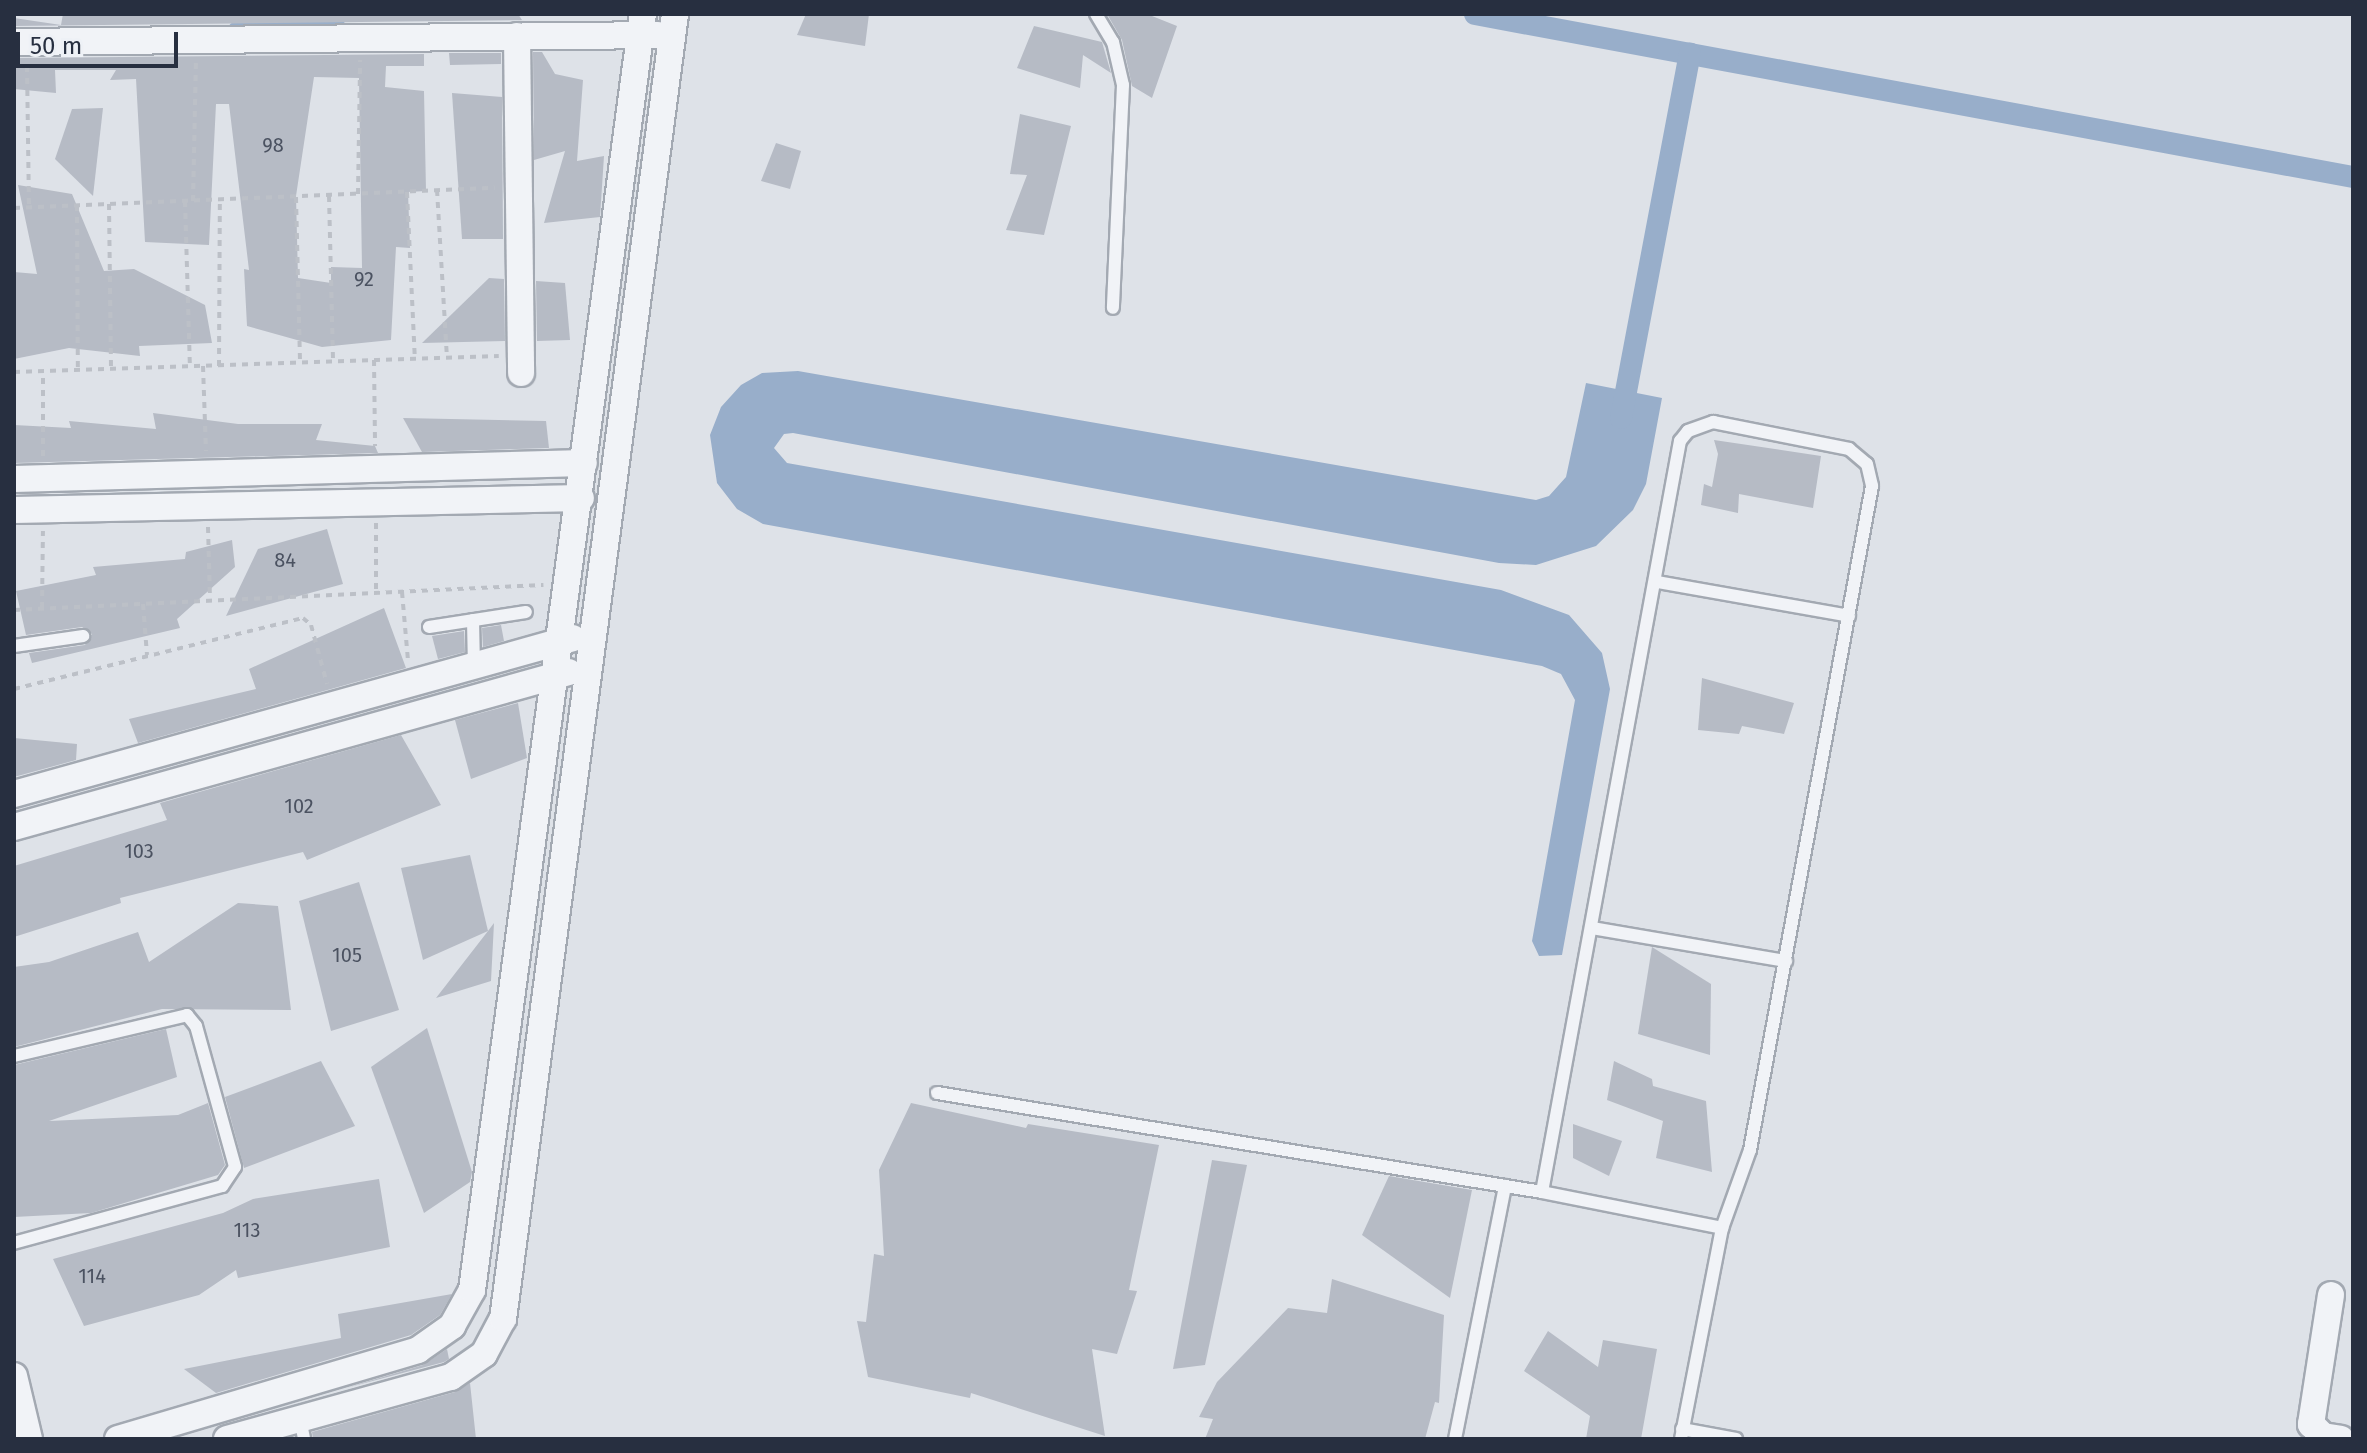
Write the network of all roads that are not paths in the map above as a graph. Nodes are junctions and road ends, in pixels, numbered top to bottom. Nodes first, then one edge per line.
1 (1096, 14) edge
2 (642, 24) edge
3 (674, 24) edge
4 (517, 36) junction
5 (20, 42) edge
6 (1113, 308) dead end
7 (521, 364) road end
8 (584, 463) junction
9 (14, 479) edge
10 (581, 498) junction
11 (14, 510) edge
12 (1657, 582) junction
13 (526, 612) dead end
14 (1849, 616) junction
15 (473, 620) junction
16 (429, 627) dead end
17 (596, 631) junction
18 (83, 636) dead end
19 (561, 641) junction
20 (14, 646) edge
21 (474, 666) junction
22 (591, 666) junction
23 (557, 676) junction
24 (14, 794) edge
25 (14, 827) edge
26 (1592, 928) junction
27 (1786, 961) junction
28 (14, 1056) edge
29 (937, 1093) dead end
30 (1505, 1186) junction
31 (1542, 1192) junction
32 (1722, 1228) junction
33 (14, 1243) edge
34 (2331, 1295) dead end
35 (14, 1376) edge
36 (302, 1428) edge
37 (1682, 1434) edge
38 (29, 1439) edge
39 (118, 1439) edge
40 (227, 1439) edge
41 (1455, 1439) edge
42 (1736, 1439) edge
43 (2341, 1439) edge

1 - 6 lane
2 - 3 street
2 - 4 street
2 - 8 street
3 - 17 street
4 - 5 street
4 - 7 street
8 - 9 street
8 - 10 street
10 - 11 street
10 - 19 street
12 - 14 lane
12 - 14 lane
12 - 26 lane
13 - 15 lane
14 - 27 lane
15 - 16 lane
15 - 21 lane
17 - 19 street
17 - 22 street
18 - 20 lane
19 - 21 street
19 - 23 street
21 - 24 street
22 - 23 street
22 - 36 street
23 - 25 street
23 - 39 street
26 - 27 lane
26 - 31 lane
27 - 32 lane
28 - 33 lane
29 - 30 lane
30 - 31 lane
30 - 41 lane
31 - 32 lane
32 - 37 lane
34 - 43 street
35 - 38 street
36 - 40 street
37 - 42 lane

